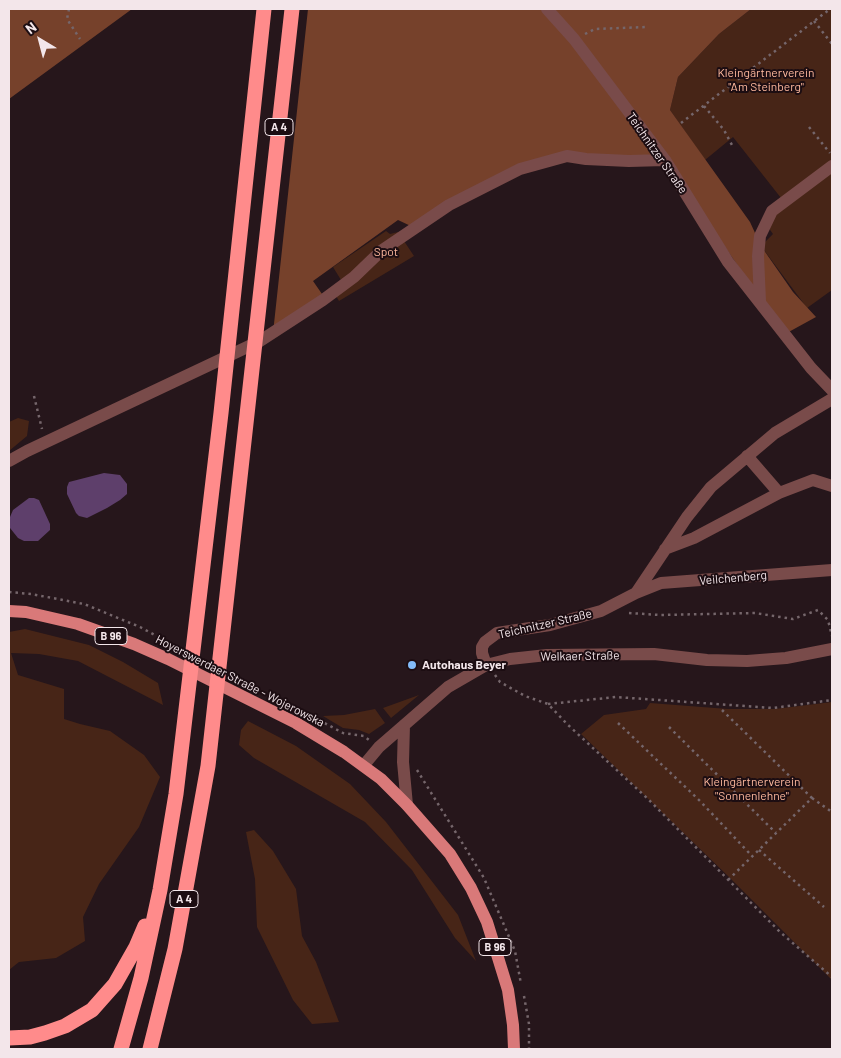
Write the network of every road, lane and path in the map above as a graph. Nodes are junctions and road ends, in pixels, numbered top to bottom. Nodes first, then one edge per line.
1 (68, 9) edge
2 (264, 9) edge
3 (292, 9) edge
4 (547, 9) edge
5 (830, 9) edge
6 (814, 21) junction
7 (648, 27) dead end
8 (832, 36) edge
9 (80, 39) dead end
10 (574, 39) junction
11 (828, 39) junction
12 (832, 44) edge
13 (704, 106) junction
14 (681, 123) dead end
15 (809, 127) dead end
16 (732, 145) dead end
17 (832, 156) edge
18 (665, 160) junction
19 (832, 166) edge
20 (760, 301) junction
21 (832, 390) edge
22 (34, 396) dead end
23 (832, 399) edge
24 (45, 443) junction
25 (747, 456) junction
26 (9, 461) edge
27 (832, 486) edge
28 (778, 493) junction
29 (665, 549) junction
30 (832, 570) edge
31 (636, 593) junction
32 (9, 610) edge
33 (601, 611) junction
34 (832, 638) edge
35 (832, 649) edge
36 (486, 665) junction
37 (832, 700) edge
38 (548, 704) junction
39 (722, 710) dead end
40 (618, 723) dead end
41 (404, 725) junction
42 (669, 727) dead end
43 (364, 765) junction
44 (812, 798) junction
45 (407, 805) junction
46 (832, 812) edge
47 (776, 833) junction
48 (759, 850) junction
49 (752, 856) junction
50 (728, 880) junction
51 (160, 890) junction
52 (824, 907) dead end
53 (832, 977) edge
54 (155, 1031) junction
55 (9, 1038) edge
56 (121, 1049) edge
57 (150, 1049) edge
58 (155, 1049) edge
59 (514, 1049) edge

1 - 9 path
2 - 51 highway, A 4
3 - 54 highway, A 4
4 - 10 street, Teichnitzer Straße
5 - 6 path
6 - 11 path
6 - 13 path
7 - 10 path
8 - 11 path
10 - 18 street, Teichnitzer Straße
11 - 12 path
13 - 14 path
13 - 16 path
15 - 17 path
18 - 20 street, Teichnitzer Straße
18 - 24 street
19 - 20 street
20 - 21 street, Teichnitzer Straße
22 - 24 path
23 - 25 street, Teichnitzer Straße
24 - 26 street
25 - 28 street
25 - 29 street, Teichnitzer Straße
27 - 28 street
28 - 29 street
29 - 31 street, Teichnitzer Straße
30 - 31 street, Veilchenberg
31 - 33 street, Teichnitzer Straße
32 - 43 main road, Hoyerswerdaer Straße - Wojerowska / B 96
33 - 34 path
33 - 36 street, Teichnitzer Straße
35 - 36 street, Welkaer Straße
36 - 38 path
36 - 41 street, Welkaer Straße
37 - 38 path
38 - 50 path
39 - 44 path
40 - 49 path
41 - 43 street, Welkaer Straße
41 - 45 street
42 - 47 path
43 - 45 main road, Hoyerswerdaer Straße - Wojerowska / B 96
44 - 46 path
44 - 47 path
45 - 59 main road, Hoyerswerdaer Straße - Wojerowska / B 96
47 - 48 path
48 - 49 path
48 - 52 path
49 - 50 path
50 - 53 path
51 - 55 highway
51 - 56 highway, A 4
54 - 57 highway, A 4
54 - 58 highway

